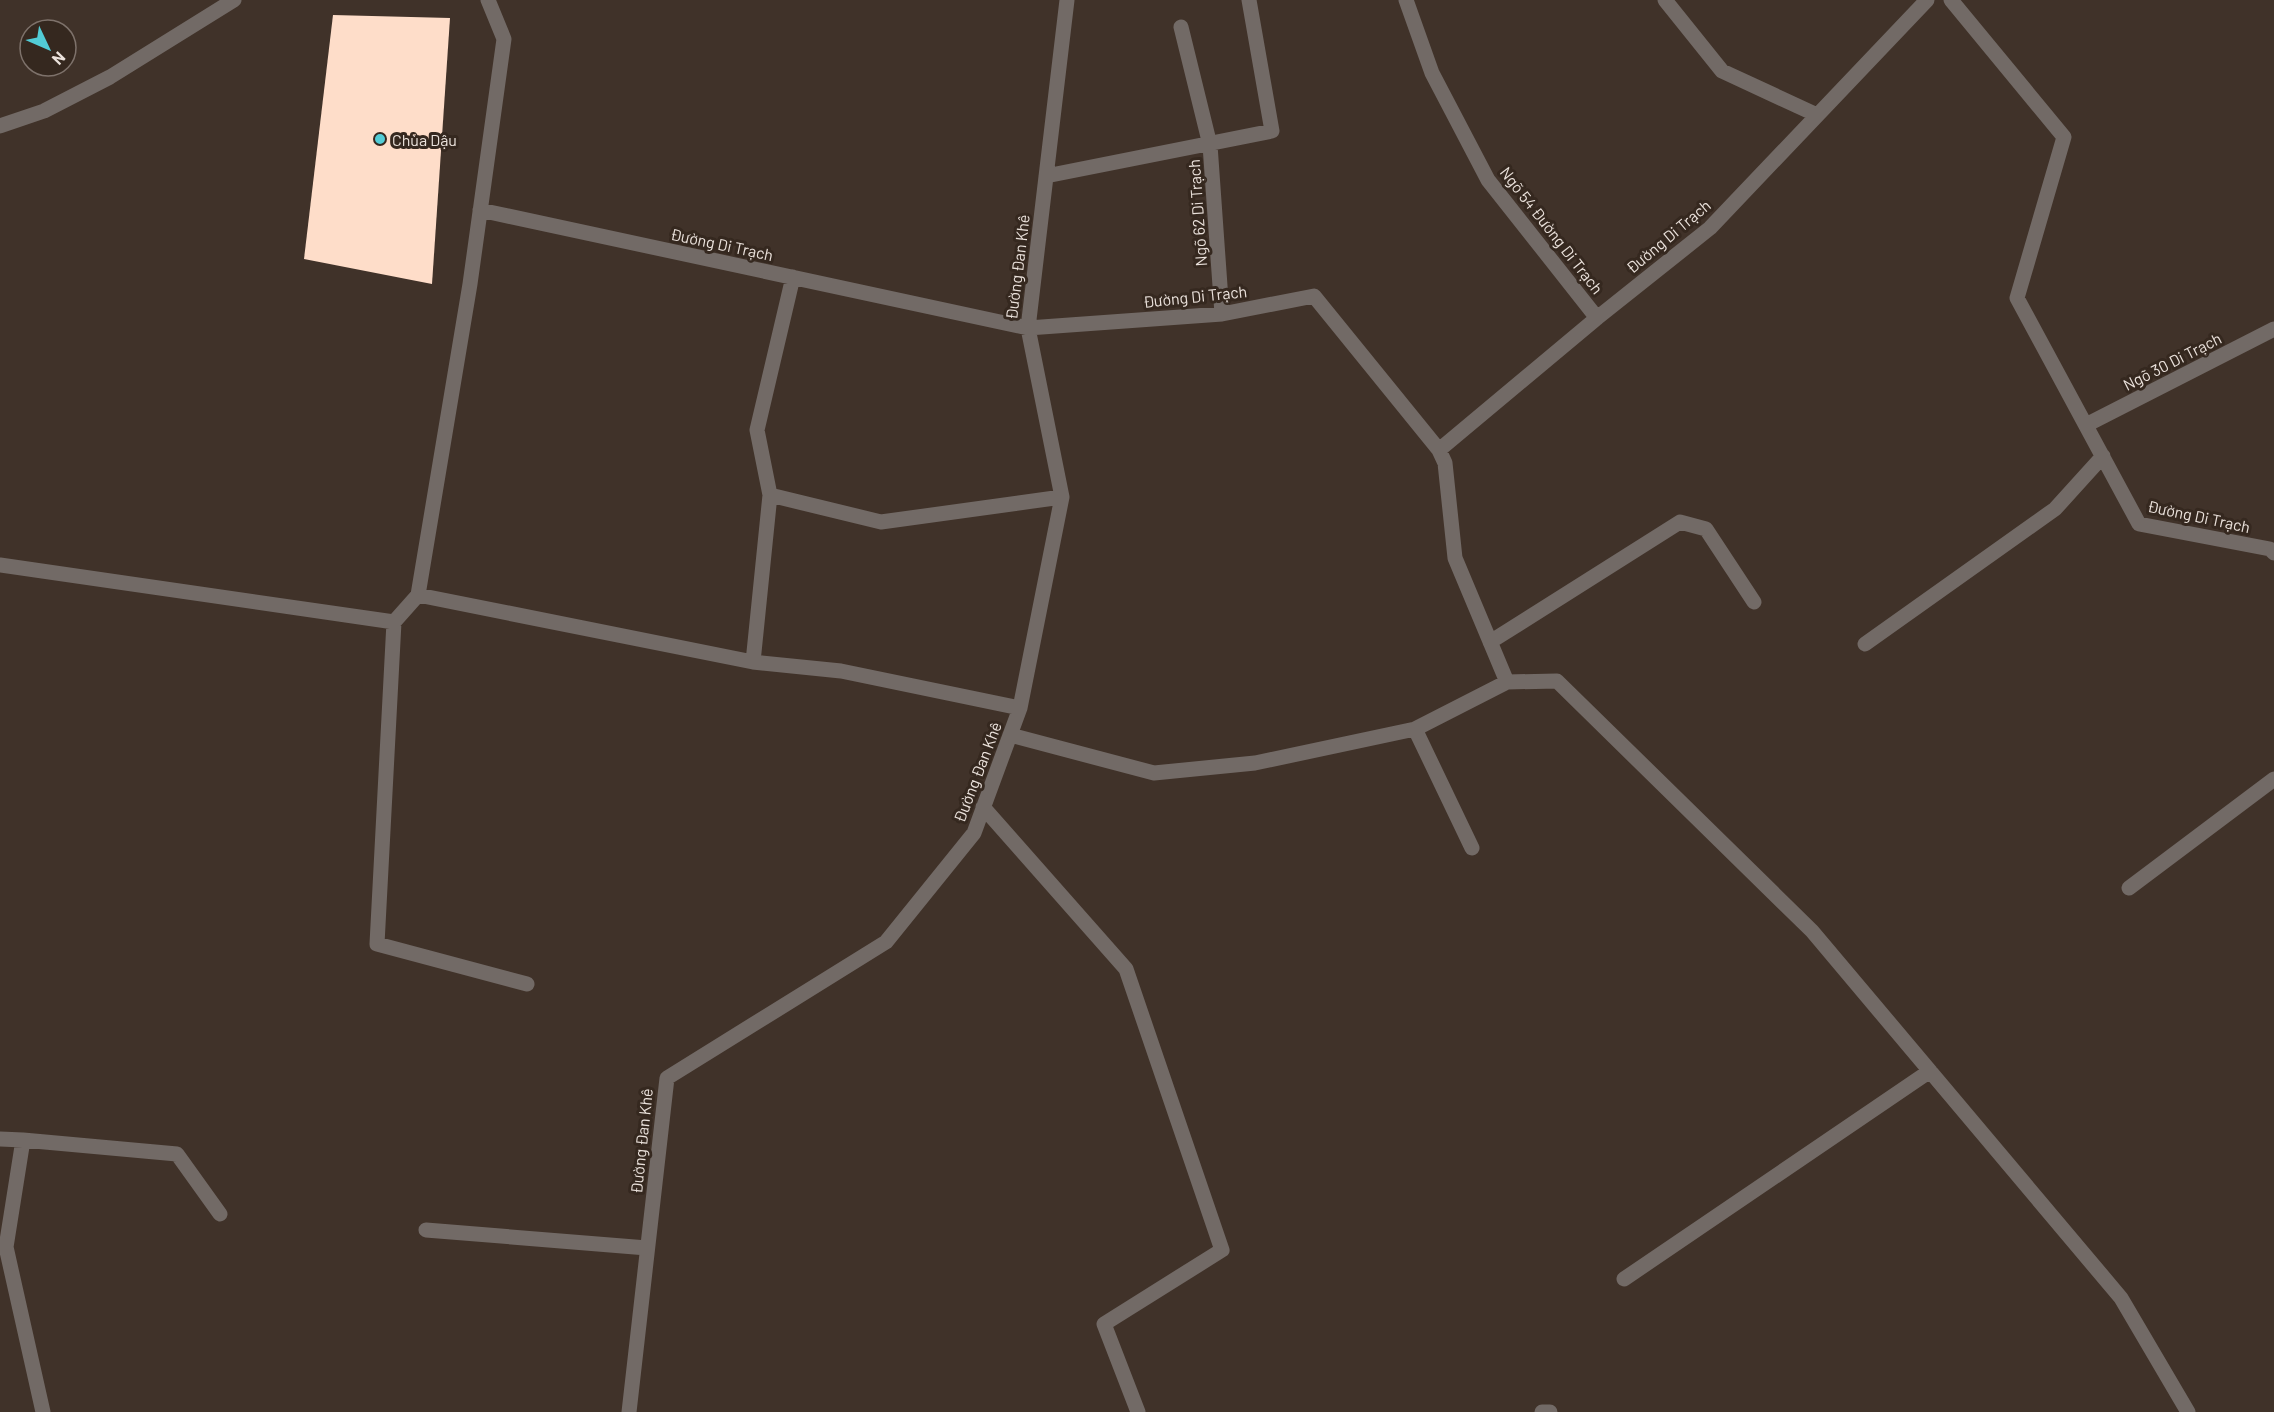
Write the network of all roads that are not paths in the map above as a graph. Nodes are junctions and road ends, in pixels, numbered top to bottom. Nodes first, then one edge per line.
1 (234, 0) edge
2 (488, 0) edge
3 (1067, 0) edge
4 (1249, 0) edge
5 (1406, 0) edge
6 (1665, 0) edge
7 (1927, 0) edge
8 (1958, 3) edge
9 (1181, 27) dead end
10 (1817, 115) junction
11 (0, 126) edge
12 (1210, 145) junction
13 (1046, 176) junction
14 (480, 210) junction
15 (793, 277) junction
16 (1222, 314) junction
17 (1597, 318) junction
18 (1028, 328) junction
19 (2274, 329) edge
20 (2086, 425) junction
21 (1439, 450) junction
22 (2103, 456) junction
23 (770, 495) junction
24 (1062, 497) junction
25 (2274, 553) edge
26 (0, 565) edge
27 (418, 595) junction
28 (1754, 602) dead end
29 (394, 622) junction
30 (1490, 642) junction
31 (1865, 644) dead end
32 (753, 662) junction
33 (1507, 682) junction
34 (1020, 708) junction
35 (1415, 729) junction
36 (1010, 735) junction
37 (2274, 779) edge
38 (983, 807) junction
39 (1472, 848) dead end
40 (2129, 888) dead end
41 (527, 984) dead end
42 (1930, 1071) junction
43 (0, 1139) edge
44 (23, 1140) junction
45 (220, 1214) dead end
46 (426, 1230) dead end
47 (647, 1248) junction
48 (1624, 1279) dead end
49 (44, 1412) edge
50 (629, 1412) edge
51 (1138, 1412) edge
52 (1542, 1412) edge
53 (1550, 1412) edge
54 (2188, 1412) edge

1 - 11 street
2 - 14 street
3 - 13 street, Đường Đan Khê
4 - 12 street
5 - 17 street, Ngõ 54 Đường Di Trạch
6 - 10 street
7 - 10 street, Đường Di Trạch
8 - 20 street, Đường Di Trạch
9 - 12 street, Ngõ 62 Di Trạch
10 - 17 street, Đường Di Trạch
12 - 13 street
12 - 16 street, Ngõ 62 Di Trạch
13 - 18 street, Đường Đan Khê
14 - 15 street, Đường Di Trạch
14 - 27 street
15 - 18 street, Đường Di Trạch
15 - 23 street
16 - 18 street, Đường Di Trạch
16 - 21 street, Đường Di Trạch
17 - 21 street, Đường Di Trạch
18 - 24 street, Đường Đan Khê
19 - 20 street, Ngõ 30 Di Trạch
20 - 22 street, Đường Di Trạch
21 - 30 street
22 - 25 street, Đường Di Trạch
22 - 31 street
23 - 24 street
23 - 32 street
24 - 34 street, Đường Đan Khê
26 - 29 street
27 - 29 street
27 - 32 street
28 - 30 street
29 - 41 street
30 - 33 street
32 - 34 street
33 - 35 street
33 - 42 street
34 - 36 street, Đường Đan Khê
35 - 36 street
35 - 39 street
36 - 38 street, Đường Đan Khê
37 - 40 street
38 - 47 street, Đường Đan Khê
38 - 51 street
42 - 48 street
42 - 54 street
43 - 44 street
44 - 45 street
44 - 49 street
46 - 47 street
47 - 50 street, Đường Đan Khê
52 - 53 street

